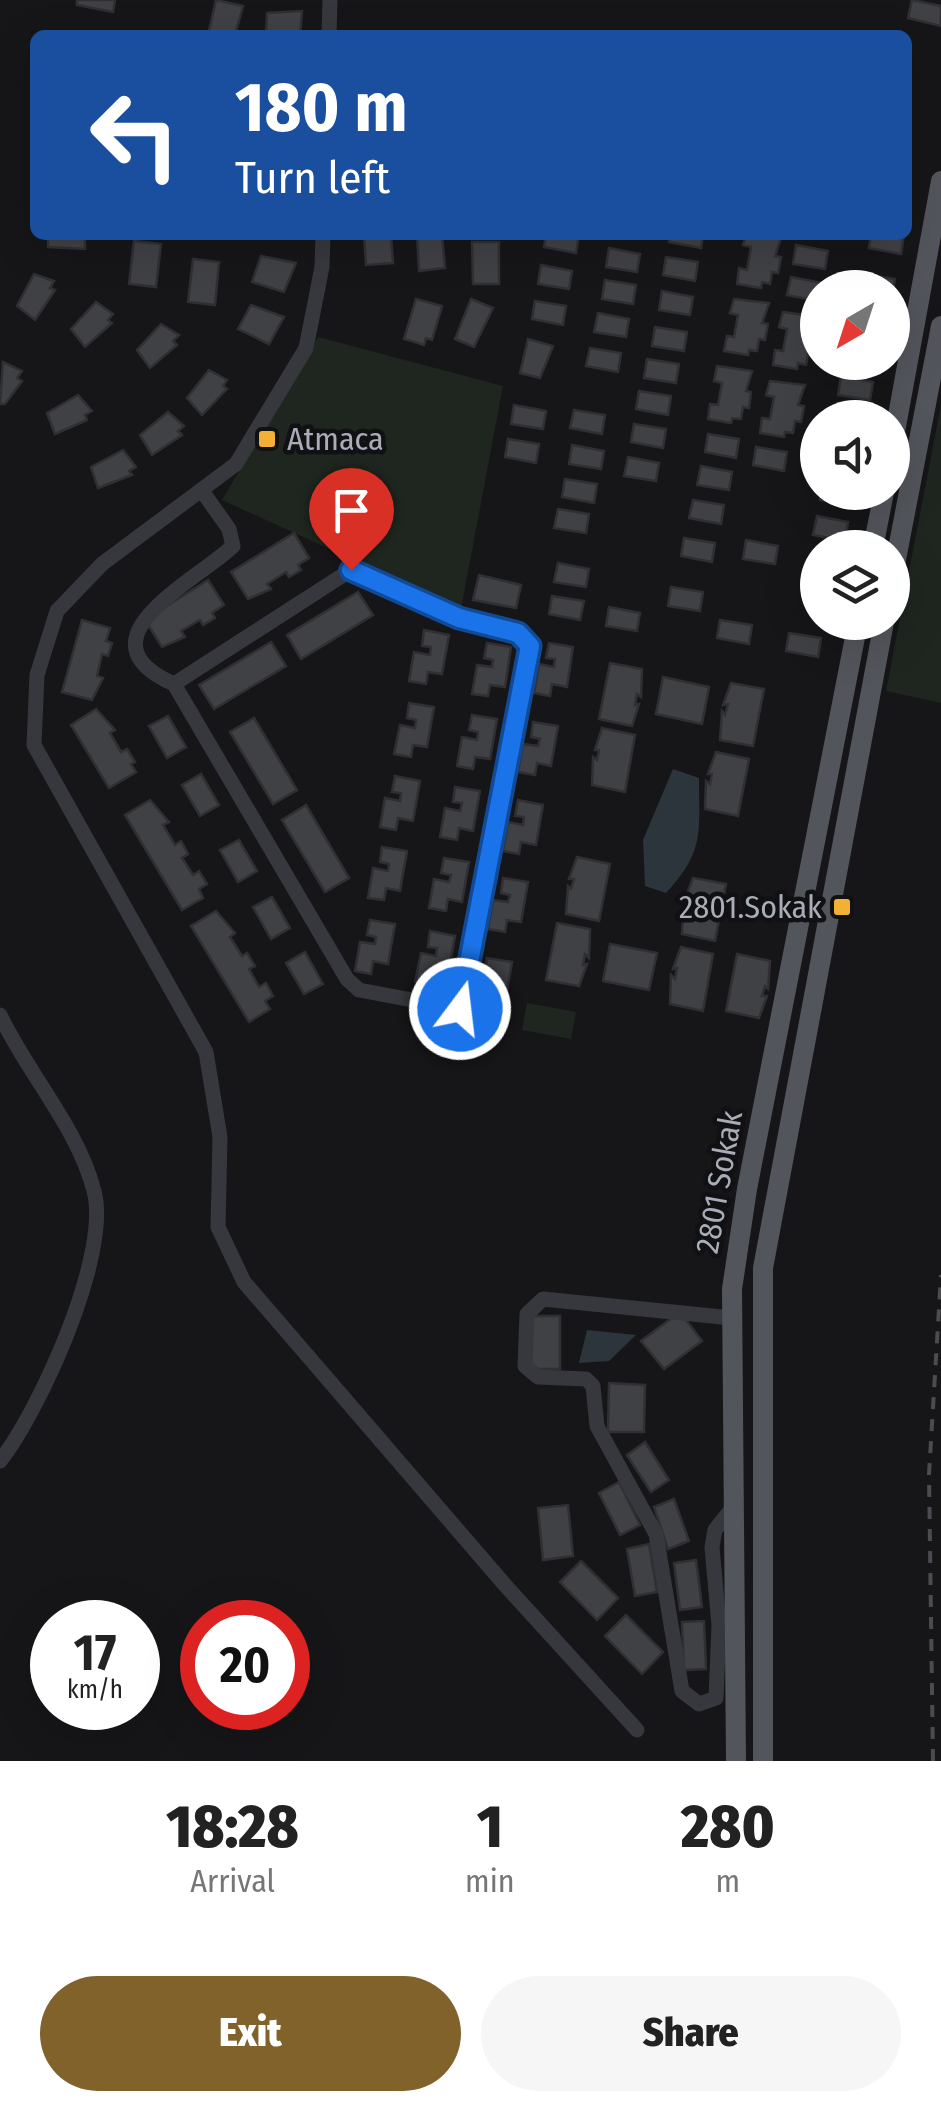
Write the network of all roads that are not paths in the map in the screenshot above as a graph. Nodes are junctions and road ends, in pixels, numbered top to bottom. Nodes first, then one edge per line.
1 (330, 0) edge
2 (329, 30) edge
3 (941, 181) edge
4 (322, 240) edge
5 (941, 326) edge
6 (901, 400) edge
7 (202, 491) junction
8 (902, 530) edge
9 (854, 640) edge
10 (881, 640) edge
11 (174, 684) junction
12 (0, 1015) edge
13 (732, 1318) junction
14 (0, 1461) edge
15 (734, 1506) junction
16 (637, 1730) dead end
17 (736, 1761) edge
18 (763, 1761) edge

1 - 2 street
3 - 6 main road
4 - 7 street
5 - 8 main road
7 - 11 street
7 - 16 street
9 - 13 main road, 2801 Sokak
10 - 18 main road, 2801 Sokak
11 - 11 street
12 - 14 street
13 - 15 main road, 2801 Sokak
13 - 15 street
15 - 17 main road, 2801 Sokak

